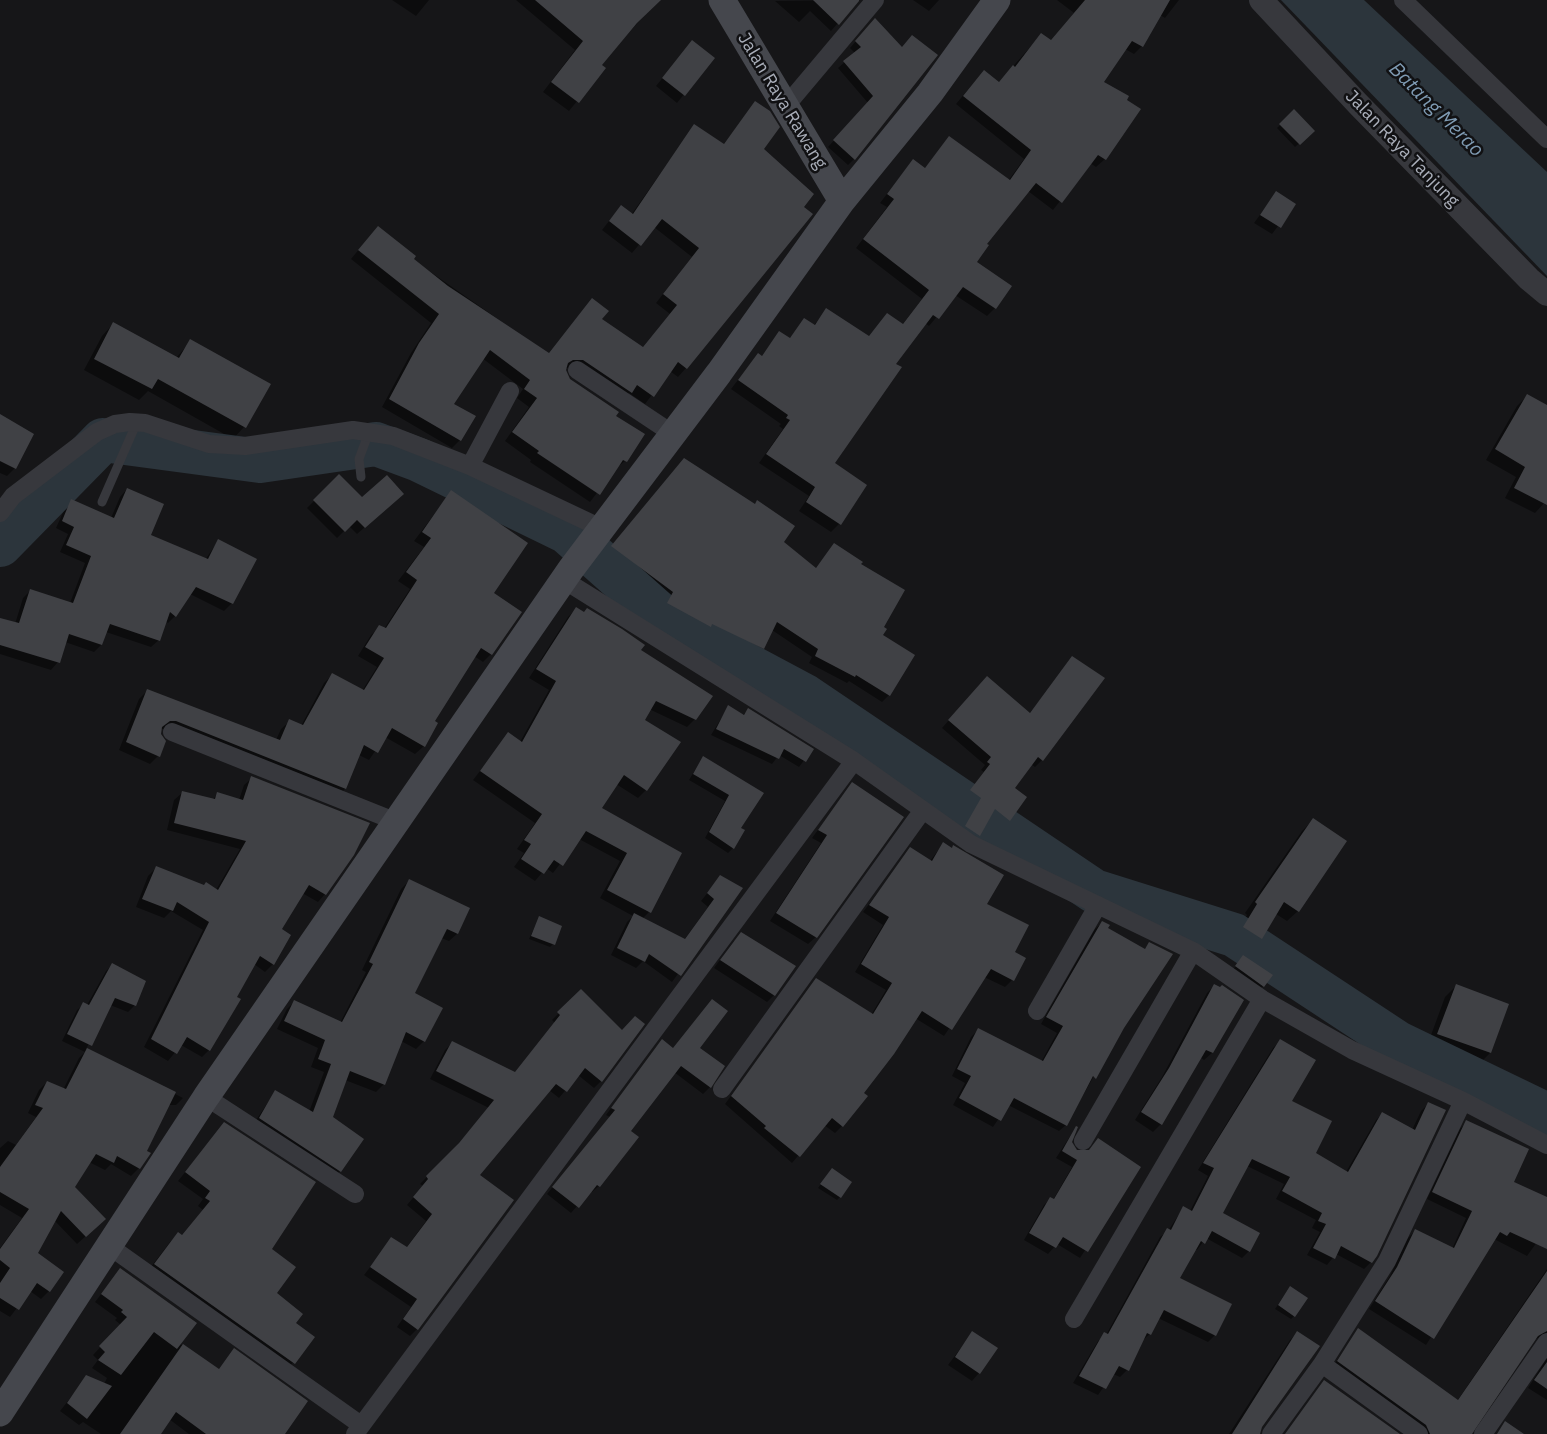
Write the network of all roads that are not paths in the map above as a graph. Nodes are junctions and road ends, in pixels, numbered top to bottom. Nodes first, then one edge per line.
1 (722, 0) edge
2 (875, 0) edge
3 (996, 0) edge
4 (1261, 0) edge
5 (1403, 0) edge
6 (785, 108) junction
7 (1547, 139) edge
8 (842, 201) junction
9 (1547, 294) edge
10 (577, 370) dead end
11 (510, 391) dead end
12 (136, 427) junction
13 (673, 434) junction
14 (368, 436) junction
15 (470, 466) junction
16 (361, 477) dead end
17 (102, 502) dead end
18 (0, 513) edge
19 (598, 533) junction
20 (568, 575) junction
21 (172, 732) dead end
22 (854, 761) junction
23 (923, 810) junction
24 (397, 822) junction
25 (1098, 905) junction
26 (1193, 951) junction
27 (1262, 999) junction
28 (1037, 1011) dead end
29 (722, 1089) dead end
30 (206, 1097) junction
31 (1463, 1101) junction
32 (1083, 1141) dead end
33 (1547, 1145) edge
34 (355, 1194) dead end
35 (109, 1246) junction
36 (1074, 1319) dead end
37 (1547, 1342) edge
38 (1322, 1364) junction
39 (0, 1413) edge
40 (358, 1430) edge
41 (1271, 1434) edge
42 (1419, 1434) edge
43 (1483, 1434) edge

1 - 6 main road, Jalan Raya Rawang
2 - 6 street
3 - 8 main road
4 - 9 street, Jalan Raya Tanjung
5 - 7 street
6 - 8 main road, Jalan Raya Rawang
8 - 13 main road
10 - 13 street
11 - 15 street
12 - 14 street
12 - 17 lane
12 - 18 street
13 - 19 main road
14 - 15 street
14 - 16 lane
15 - 19 street
19 - 20 main road
20 - 22 street
20 - 24 main road
21 - 24 street
22 - 23 street
22 - 40 street
23 - 25 street
23 - 29 street
24 - 30 main road
25 - 26 street
25 - 28 street
26 - 27 street
26 - 32 street
27 - 31 street
27 - 36 street
30 - 34 street
30 - 35 main road
31 - 33 street
31 - 38 street
35 - 39 main road
35 - 40 street
37 - 43 street
38 - 41 street
38 - 42 street

